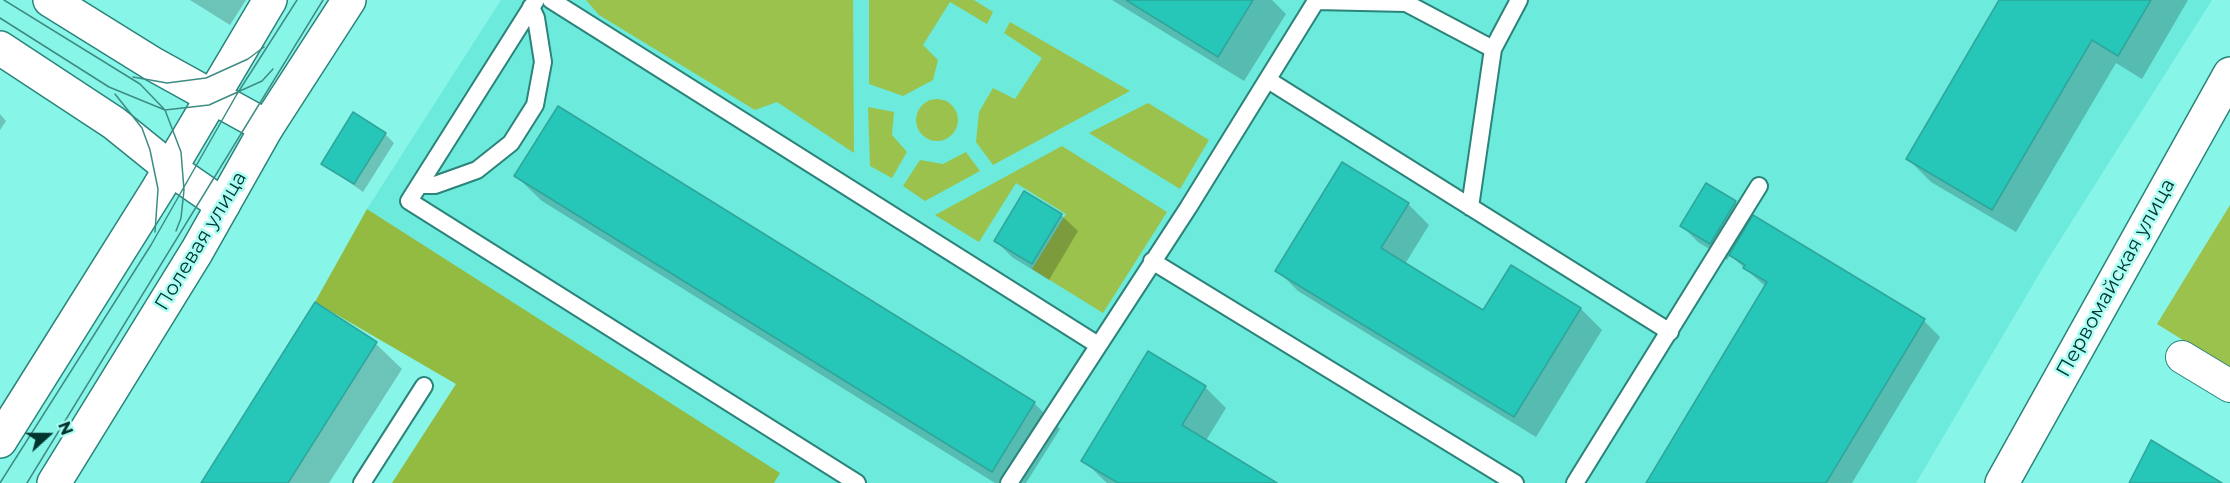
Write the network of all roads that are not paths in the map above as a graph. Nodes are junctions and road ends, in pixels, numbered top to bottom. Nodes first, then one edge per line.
1 (50, 0) edge
2 (270, 0) edge
3 (349, 0) edge
4 (551, 0) edge
5 (1315, 0) edge
6 (1519, 0) edge
7 (1407, 1) edge
8 (533, 4) edge
9 (0, 48) edge
10 (1493, 49) junction
11 (2230, 74) edge
12 (1268, 80) junction
13 (214, 96) junction
14 (267, 127) junction
15 (171, 169) junction
16 (419, 185) junction
17 (1759, 186) dead end
18 (223, 205) junction
19 (1470, 207) junction
20 (1152, 261) junction
21 (1670, 332) junction
22 (1098, 345) junction
23 (2182, 357) dead end
24 (424, 386) dead end
25 (2230, 386) edge
26 (0, 441) edge
27 (2004, 482) edge
28 (54, 483) edge
29 (362, 483) edge
30 (857, 483) edge
31 (1009, 483) edge
32 (1515, 483) edge
33 (1575, 483) edge

1 - 13 main road
2 - 13 main road
3 - 14 main road, Полевая улица
4 - 22 lane
5 - 7 lane
5 - 12 lane
6 - 10 lane
7 - 10 lane
8 - 16 lane
8 - 16 lane
9 - 15 main road
10 - 19 lane
11 - 27 main road, Первомайская улица
12 - 19 lane
12 - 20 lane
13 - 14 main road
13 - 15 main road
14 - 18 main road, Полевая улица
15 - 18 main road
15 - 26 main road
16 - 30 lane
17 - 21 lane
18 - 28 main road, Полевая улица
19 - 21 lane
20 - 22 lane
20 - 32 lane
21 - 33 lane
22 - 31 lane
23 - 25 street
24 - 29 lane

